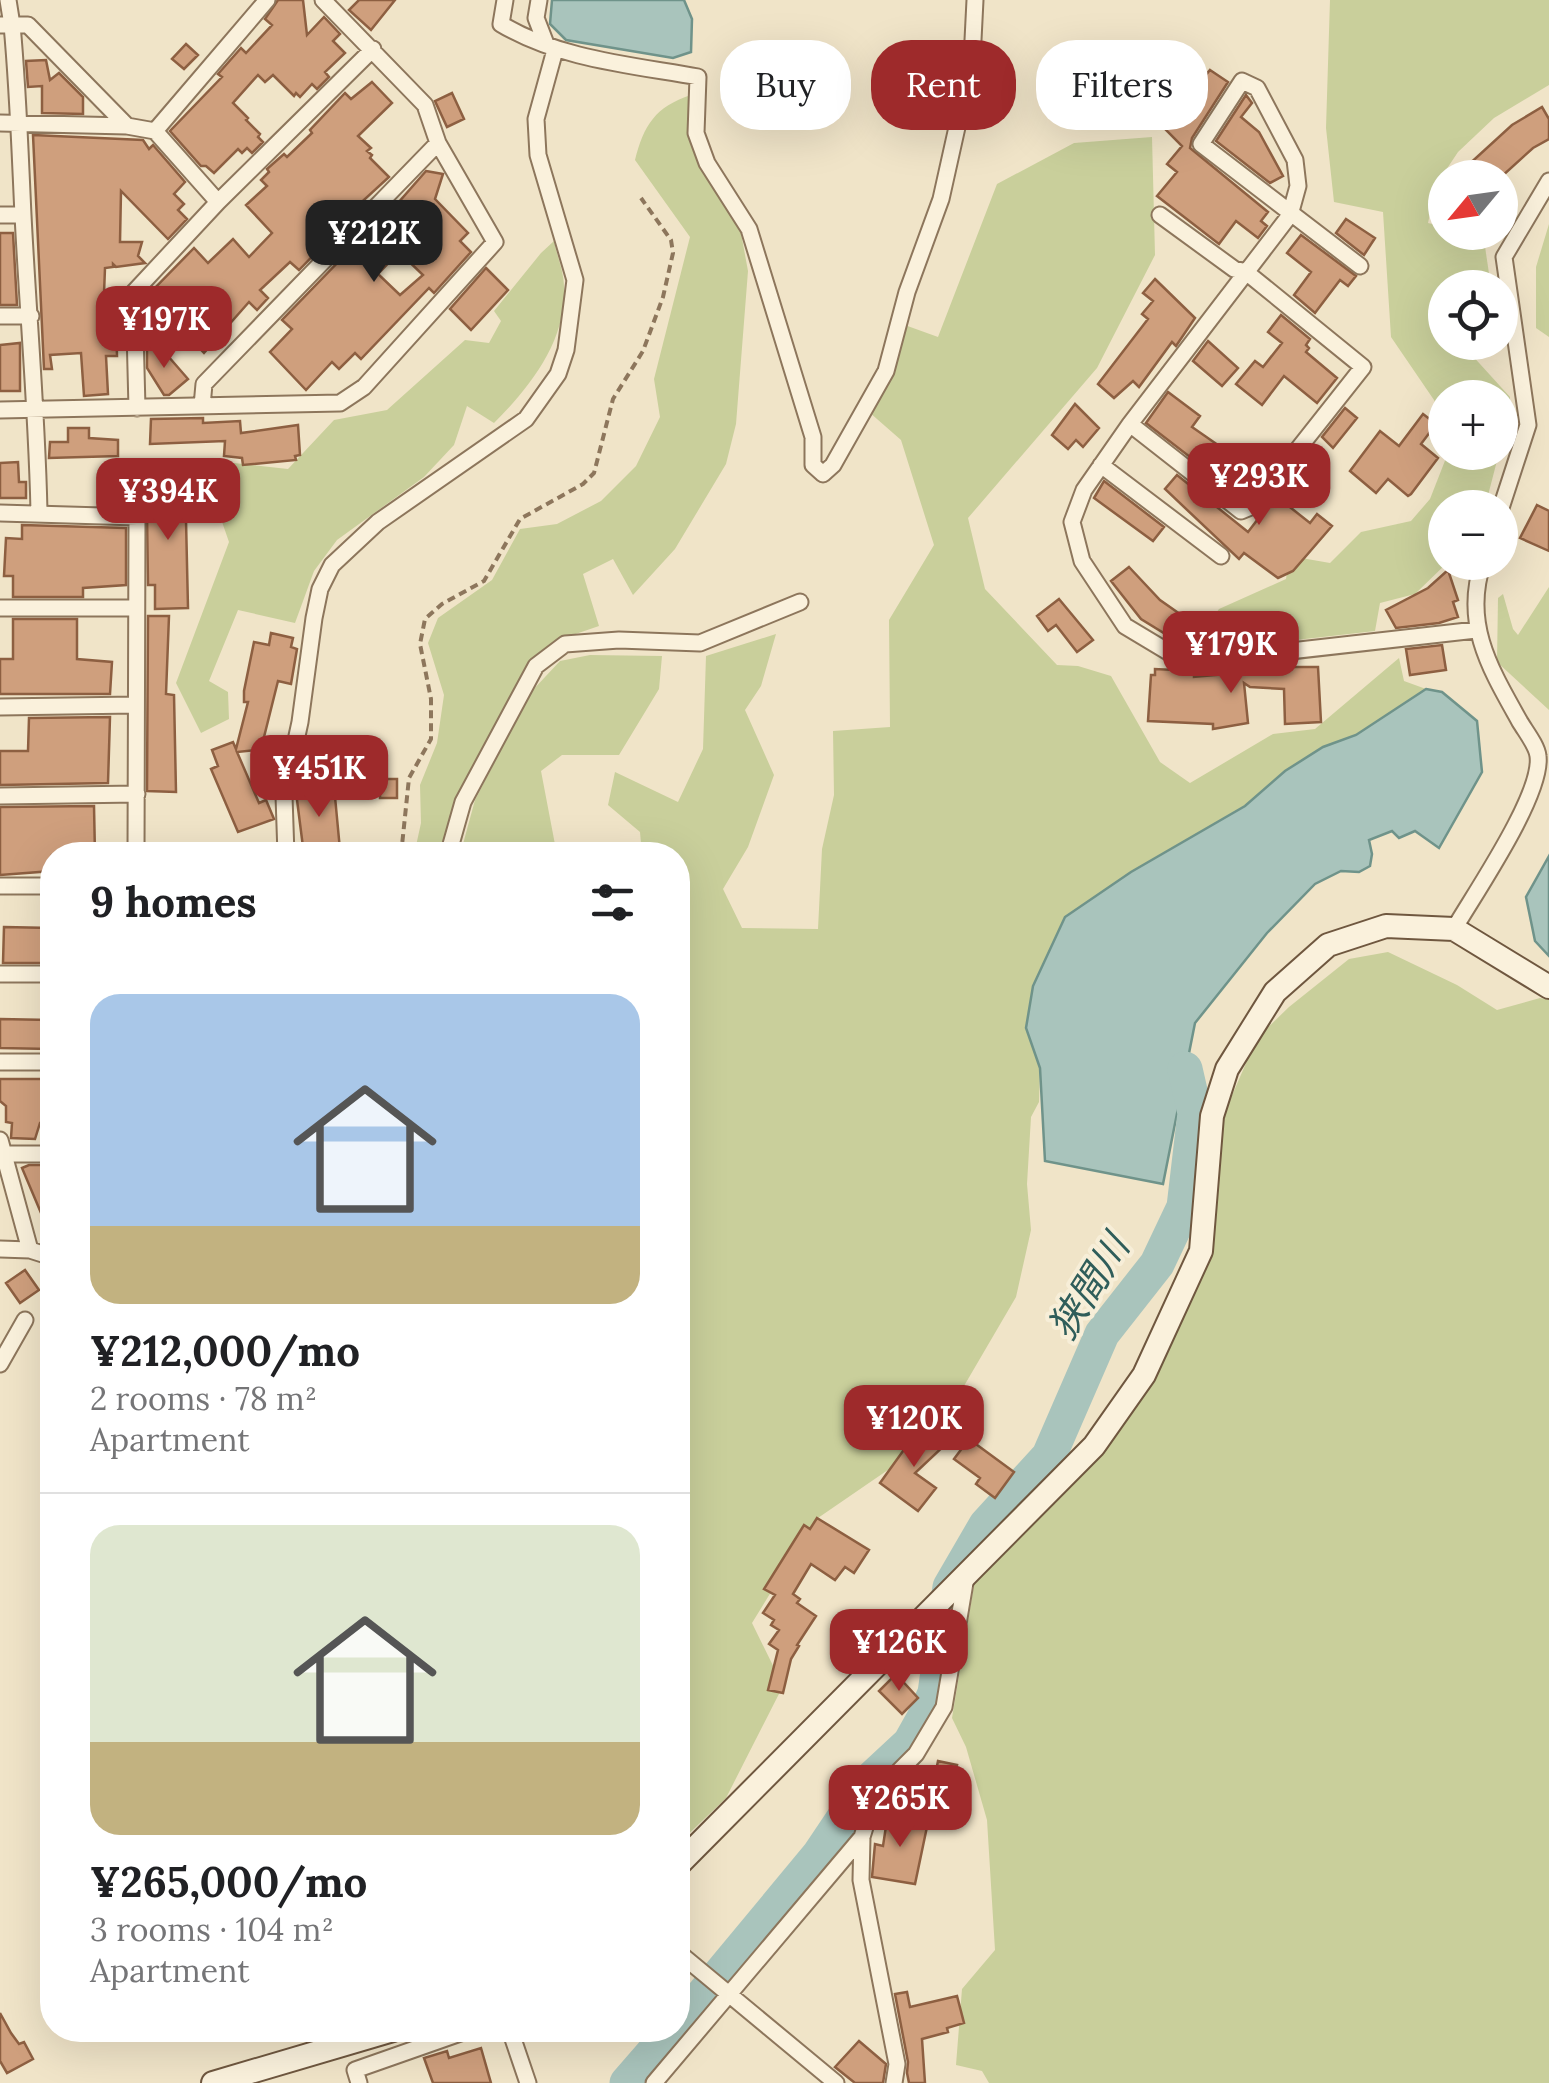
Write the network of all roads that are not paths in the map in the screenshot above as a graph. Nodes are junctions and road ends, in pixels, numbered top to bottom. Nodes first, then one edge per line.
1 (8, 0) edge
2 (267, 0) edge
3 (322, 0) edge
4 (505, 0) edge
5 (538, 0) edge
6 (975, 0) edge
7 (6, 25) edge
8 (551, 47) junction
9 (373, 49) junction
10 (0, 123) edge
11 (22, 123) junction
12 (127, 126) junction
13 (154, 132) junction
14 (438, 144) junction
15 (1549, 181) edge
16 (218, 202) junction
17 (23, 214) junction
18 (1160, 215) dead end
19 (1290, 215) junction
20 (0, 216) edge
21 (1360, 266) dead end
22 (1246, 272) junction
23 (0, 316) edge
24 (31, 316) junction
25 (202, 406) junction
26 (137, 408) junction
27 (0, 410) edge
28 (36, 410) junction
29 (1130, 424) junction
30 (1102, 465) junction
31 (1507, 490) edge
32 (40, 512) junction
33 (0, 513) edge
34 (1221, 556) dead end
35 (1477, 580) edge
36 (800, 602) dead end
37 (0, 608) edge
38 (134, 608) junction
39 (1476, 630) junction
40 (135, 705) junction
41 (0, 707) edge
42 (137, 794) junction
43 (0, 796) edge
44 (136, 842) edge
45 (286, 842) edge
46 (452, 842) edge
47 (0, 886) edge
48 (40, 886) edge
49 (1454, 930) junction
50 (0, 974) edge
51 (40, 974) edge
52 (1549, 987) edge
53 (0, 1062) edge
54 (40, 1062) edge
55 (40, 1155) edge
56 (3, 1159) edge
57 (0, 1249) edge
58 (30, 1250) junction
59 (40, 1253) edge
60 (25, 1320) dead end
61 (0, 1364) edge
62 (966, 1577) junction
63 (862, 1838) junction
64 (690, 1852) edge
65 (690, 1962) edge
66 (729, 1993) junction
67 (690, 2040) edge
68 (352, 2042) edge
69 (434, 2042) edge
70 (514, 2042) edge
71 (688, 2042) edge
72 (214, 2083) edge
73 (359, 2083) edge
74 (528, 2083) edge
75 (654, 2083) edge
76 (836, 2083) edge
77 (894, 2083) edge

1 - 7 street
2 - 13 street
3 - 9 street
4 - 8 street
5 - 8 street
6 - 8 street
7 - 11 street
7 - 12 street
8 - 45 street
9 - 14 street
9 - 16 street
10 - 11 street
11 - 12 street
11 - 17 street
12 - 13 street
13 - 16 street
14 - 25 street
14 - 25 street
15 - 31 street
16 - 26 street
17 - 20 street
17 - 24 street
18 - 22 street
19 - 19 street
19 - 21 street
19 - 22 street
22 - 29 street
22 - 29 street
23 - 24 street
24 - 28 street
25 - 26 street
26 - 28 street
27 - 28 street
28 - 32 street
29 - 30 street
30 - 34 street
30 - 39 street
32 - 33 street
32 - 38 street
35 - 39 street
36 - 46 street
37 - 38 street
38 - 40 street
39 - 49 street
40 - 41 street
40 - 42 street
42 - 43 street
42 - 44 street
47 - 48 street
49 - 52 street
49 - 62 street
50 - 51 street
53 - 54 street
55 - 56 street
56 - 58 street
57 - 58 street
58 - 59 street
60 - 61 street
62 - 63 street
62 - 64 street
63 - 66 street
63 - 77 street
65 - 66 street
66 - 67 street
66 - 76 street
68 - 72 street
69 - 73 street
70 - 74 street
71 - 75 street

